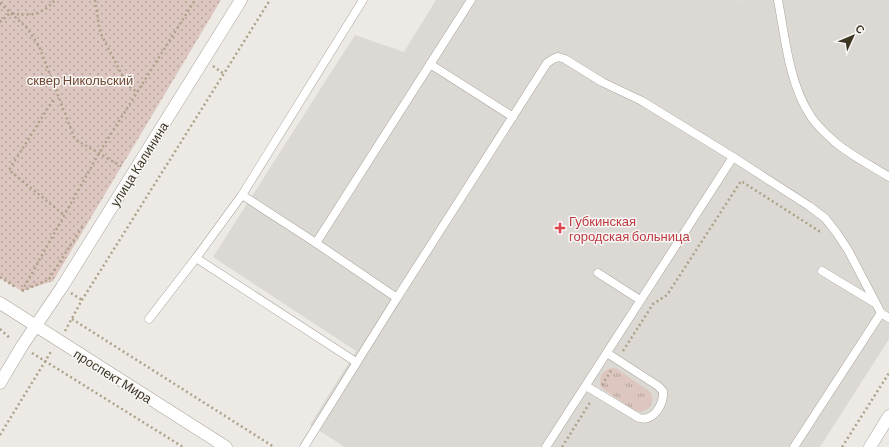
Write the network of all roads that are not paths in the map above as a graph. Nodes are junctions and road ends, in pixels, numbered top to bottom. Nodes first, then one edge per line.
1 (241, 0) edge
2 (363, 0) edge
3 (471, 0) edge
4 (778, 0) edge
5 (430, 64) junction
6 (513, 117) junction
7 (733, 157) junction
8 (889, 177) edge
9 (242, 195) junction
10 (316, 243) junction
11 (196, 258) junction
12 (822, 271) dead end
13 (598, 273) dead end
14 (397, 298) junction
15 (640, 300) junction
16 (0, 303) edge
17 (876, 303) junction
18 (881, 313) junction
19 (149, 318) dead end
20 (889, 318) edge
21 (36, 326) junction
22 (607, 353) junction
23 (356, 362) junction
24 (0, 383) edge
25 (586, 386) junction
26 (889, 416) edge
27 (226, 447) edge
28 (304, 447) edge
29 (546, 447) edge
30 (794, 447) edge
31 (870, 447) edge

1 - 21 street, улица Калинина
2 - 9 lane
3 - 5 lane
4 - 8 lane
5 - 6 lane
5 - 10 lane
6 - 7 lane
6 - 14 lane
7 - 15 lane
7 - 17 lane
9 - 10 lane
9 - 11 lane
10 - 14 lane
11 - 19 lane
11 - 23 lane
12 - 17 lane
13 - 15 lane
14 - 23 lane
15 - 22 lane
16 - 21 street, проспект Мира
17 - 18 lane
18 - 20 lane
18 - 30 lane
21 - 24 street, улица Калинина
21 - 27 street, проспект Мира
22 - 25 lane
22 - 25 lane
23 - 28 lane
25 - 29 lane
26 - 31 street

